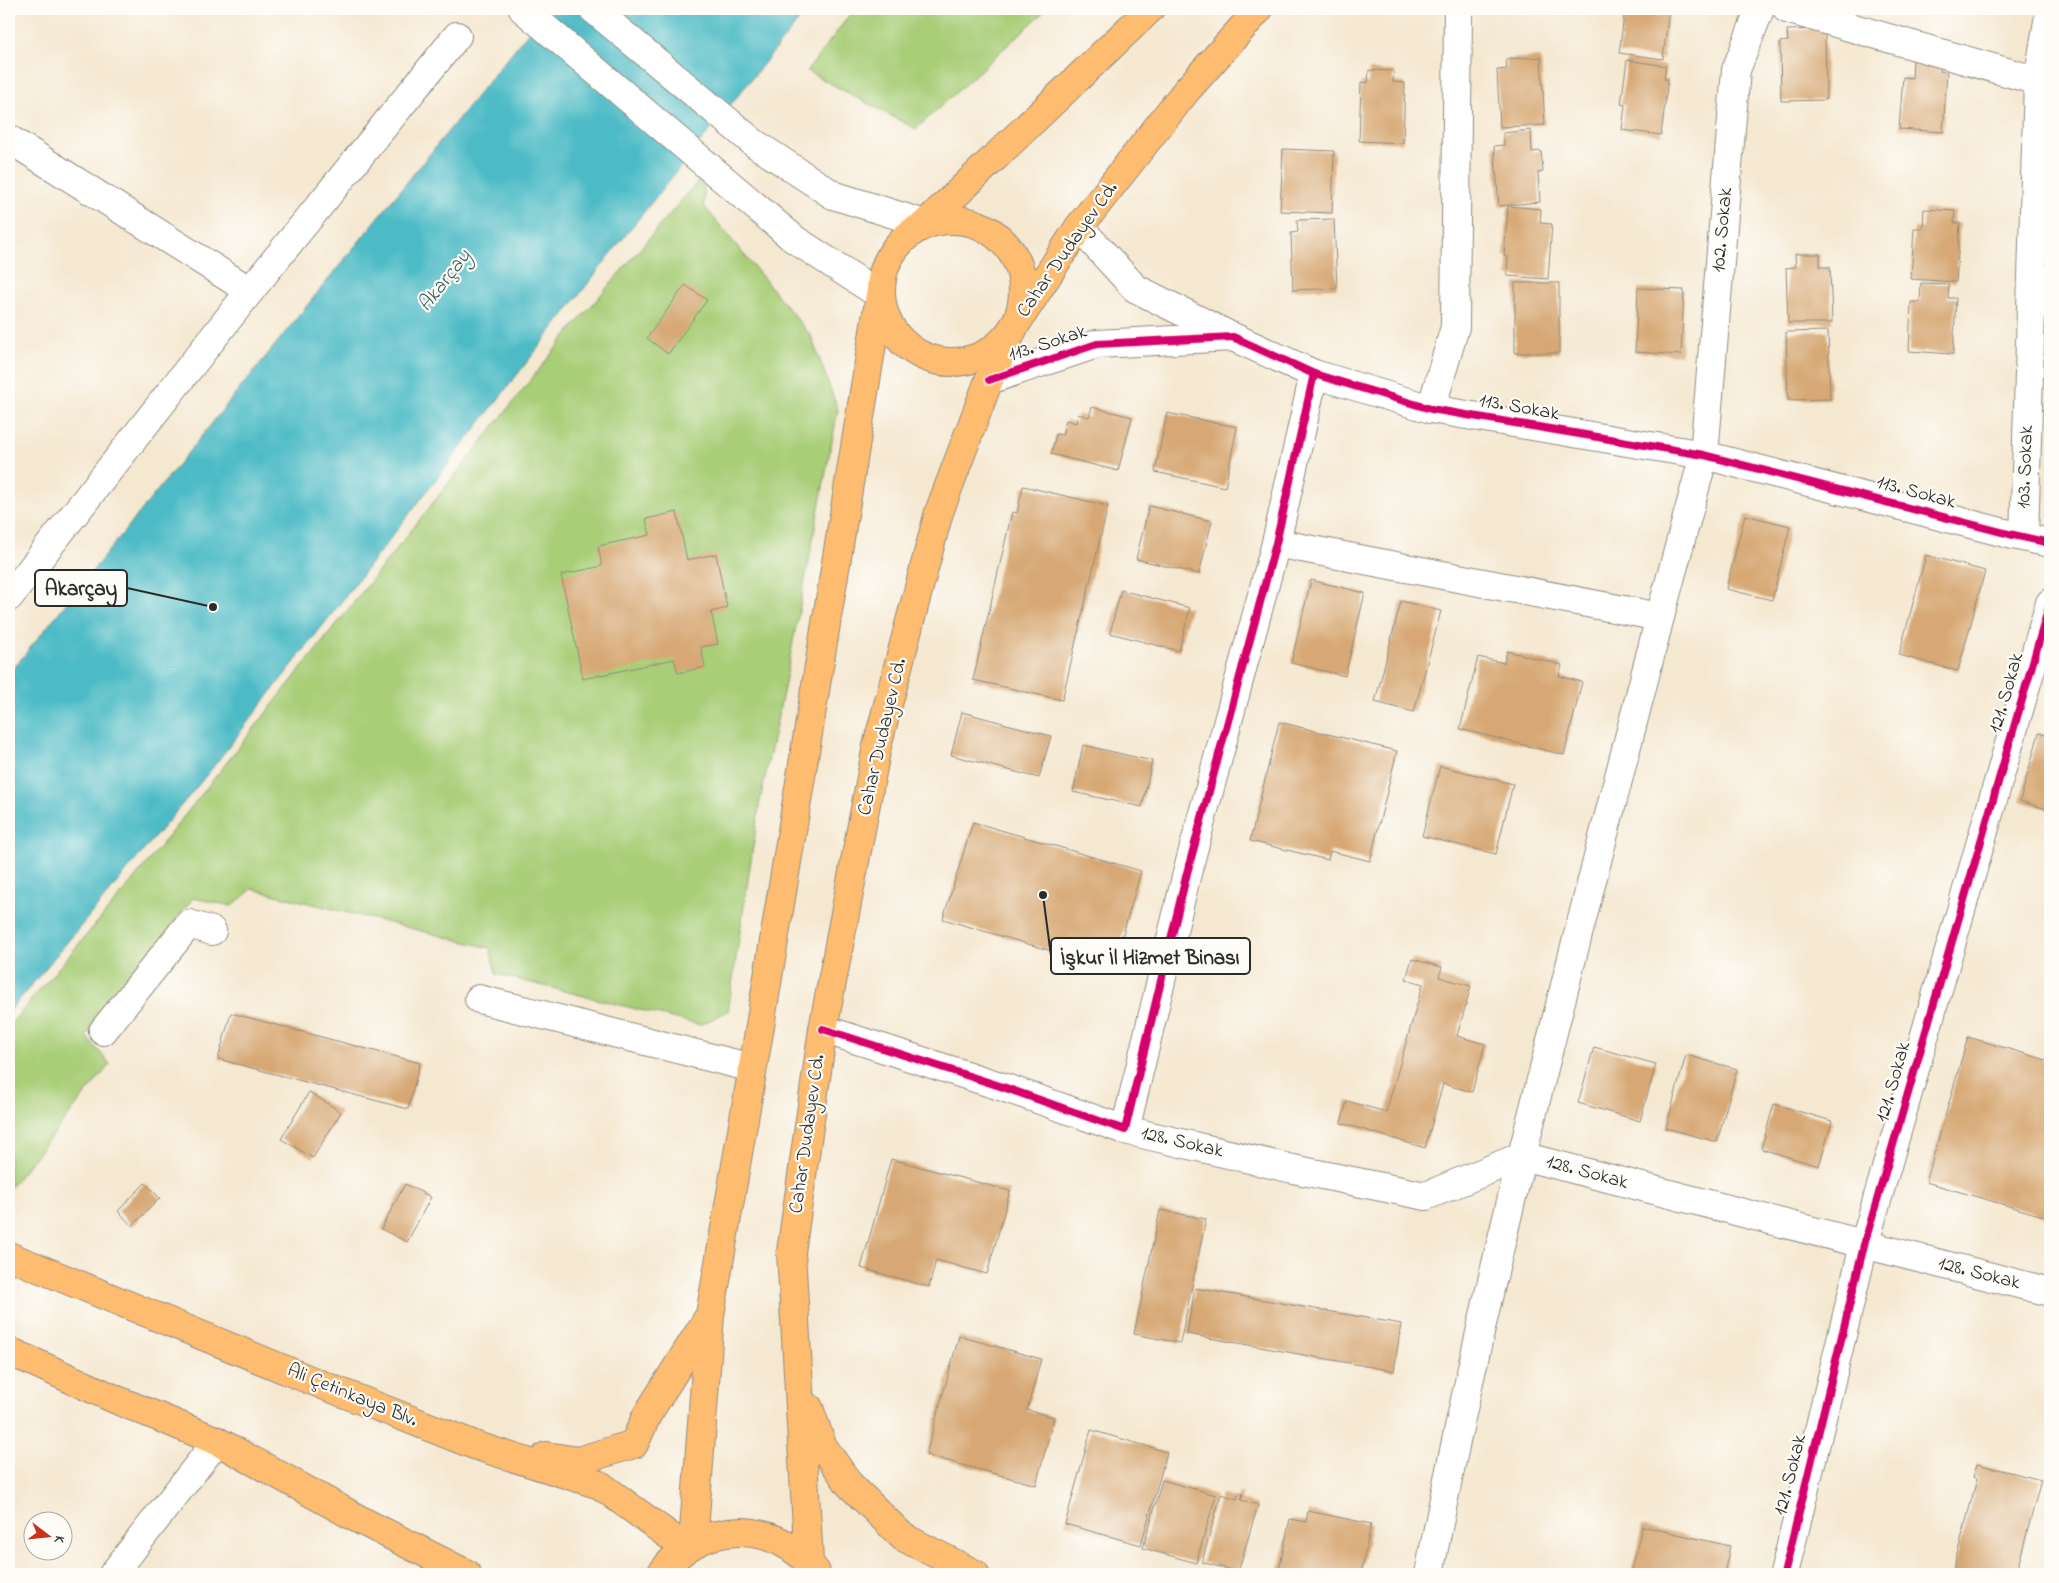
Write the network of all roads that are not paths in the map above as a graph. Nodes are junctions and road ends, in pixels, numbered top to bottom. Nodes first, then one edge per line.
1 (594, 9) edge
2 (1150, 9) edge
3 (1259, 9) edge
4 (1458, 9) edge
5 (1760, 9) edge
6 (1787, 9) edge
7 (2050, 9) edge
8 (524, 10) edge
9 (457, 36) dead end
10 (2044, 81) edge
11 (9, 139) edge
12 (925, 224) junction
13 (1079, 227) junction
14 (250, 290) junction
15 (880, 295) junction
16 (1014, 327) junction
17 (1233, 338) junction
18 (1314, 374) junction
19 (989, 380) junction
20 (1431, 409) junction
21 (1704, 455) junction
22 (2024, 537) junction
23 (1276, 543) junction
24 (2050, 543) edge
25 (9, 597) edge
26 (2050, 603) edge
27 (1660, 617) junction
28 (212, 930) dead end
29 (478, 999) dead end
30 (824, 1029) junction
31 (103, 1031) dead end
32 (752, 1068) junction
33 (1125, 1130) junction
34 (1522, 1156) junction
35 (1864, 1246) junction
36 (9, 1256) edge
37 (2050, 1292) edge
38 (710, 1315) junction
39 (9, 1351) edge
40 (799, 1381) junction
41 (217, 1440) junction
42 (477, 1446) junction
43 (364, 1522) junction
44 (689, 1546) junction
45 (813, 1568) edge
46 (113, 1574) edge
47 (425, 1574) edge
48 (467, 1574) edge
49 (661, 1574) edge
50 (975, 1574) edge
51 (1429, 1574) edge
52 (1784, 1574) edge

1 - 12 street
2 - 12 main road
3 - 13 main road, Cahar Dudayev Cd.
4 - 20 street
5 - 21 street, 102. Sokak
6 - 10 street
7 - 10 street, 103. Sokak
8 - 15 street
9 - 14 street
10 - 22 street, 103. Sokak
11 - 14 street
12 - 15 main road
12 - 16 main road
13 - 16 main road, Cahar Dudayev Cd.
13 - 17 street, 113. Sokak
14 - 25 street
15 - 16 main road
15 - 32 main road
16 - 19 main road, Cahar Dudayev Cd.
17 - 18 street, 113. Sokak
17 - 19 street, 113. Sokak
18 - 20 street, 113. Sokak
18 - 23 street
19 - 30 main road, Cahar Dudayev Cd.
20 - 21 street, 113. Sokak
21 - 22 street, 113. Sokak
21 - 27 street, 102. Sokak
22 - 24 street, 113. Sokak
23 - 27 street
23 - 33 street
26 - 35 street, 121. Sokak
27 - 34 street, 102. Sokak
28 - 31 street
29 - 32 street
30 - 33 street, 128. Sokak
30 - 40 main road, Cahar Dudayev Cd.
32 - 38 main road
33 - 34 street, 128. Sokak
34 - 35 street, 128. Sokak
34 - 51 street, 102. Sokak
35 - 37 street, 128. Sokak
35 - 52 street, 121. Sokak
36 - 42 main road, Ali Çetinkaya Blv.
38 - 42 main road
38 - 44 main road
39 - 41 main road
40 - 45 main road, Cahar Dudayev Cd.
40 - 50 main road
41 - 43 main road
41 - 46 street
42 - 44 main road, Ali Çetinkaya Blv.
43 - 47 main road
43 - 48 main road
44 - 45 main road
44 - 49 main road

